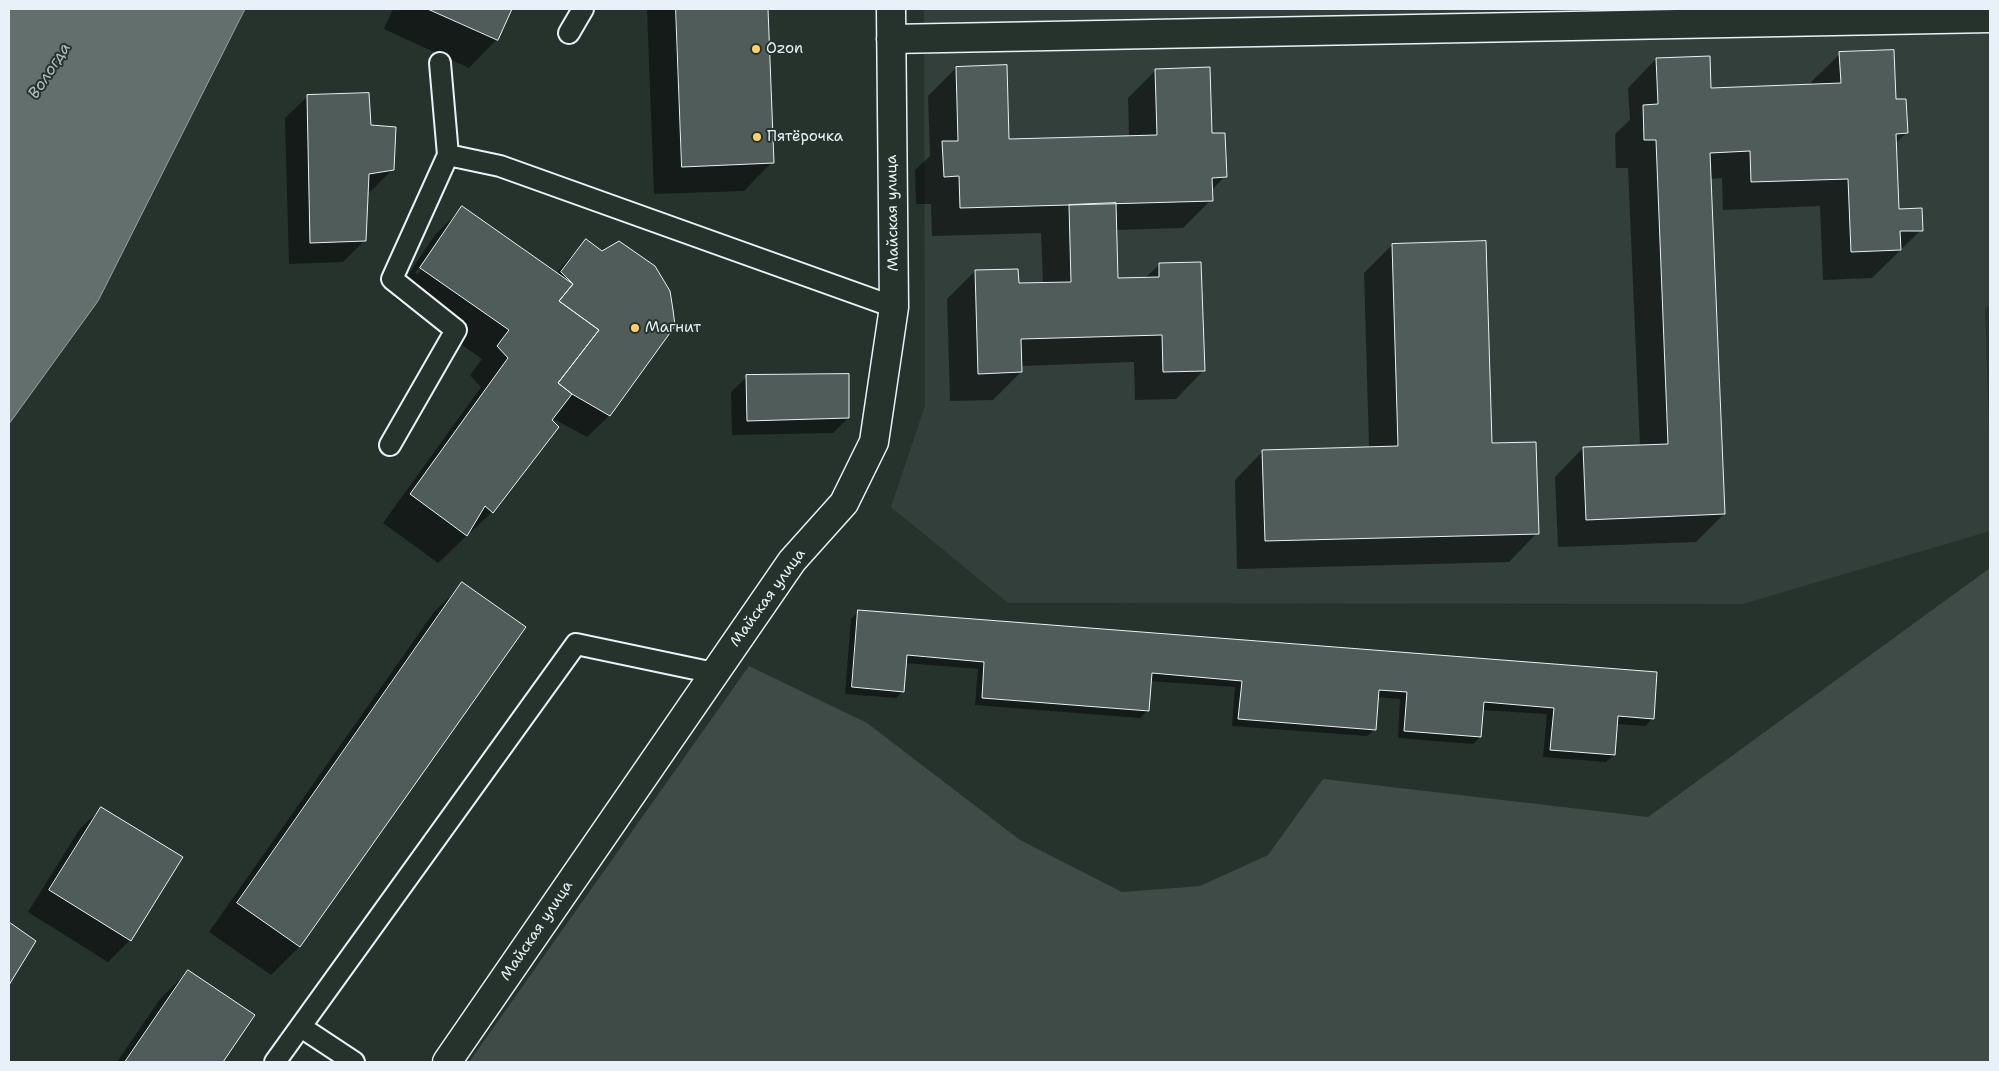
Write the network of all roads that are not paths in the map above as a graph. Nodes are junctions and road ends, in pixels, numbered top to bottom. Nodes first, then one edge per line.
1 (583, 9) edge
2 (891, 9) edge
3 (1902, 14) edge
4 (1990, 18) edge
5 (569, 33) dead end
6 (891, 39) junction
7 (440, 63) dead end
8 (448, 155) junction
9 (894, 307) junction
10 (390, 445) dead end
11 (714, 673) junction
12 (301, 1027) junction
13 (275, 1062) edge
14 (354, 1062) edge
15 (447, 1062) edge

1 - 5 lane
2 - 6 street, Майская улица
3 - 4 street
3 - 6 street
6 - 9 street, Майская улица
7 - 8 lane
8 - 9 lane
8 - 10 lane
9 - 11 street, Майская улица
11 - 12 lane
11 - 15 street, Майская улица
12 - 13 lane
12 - 14 lane

